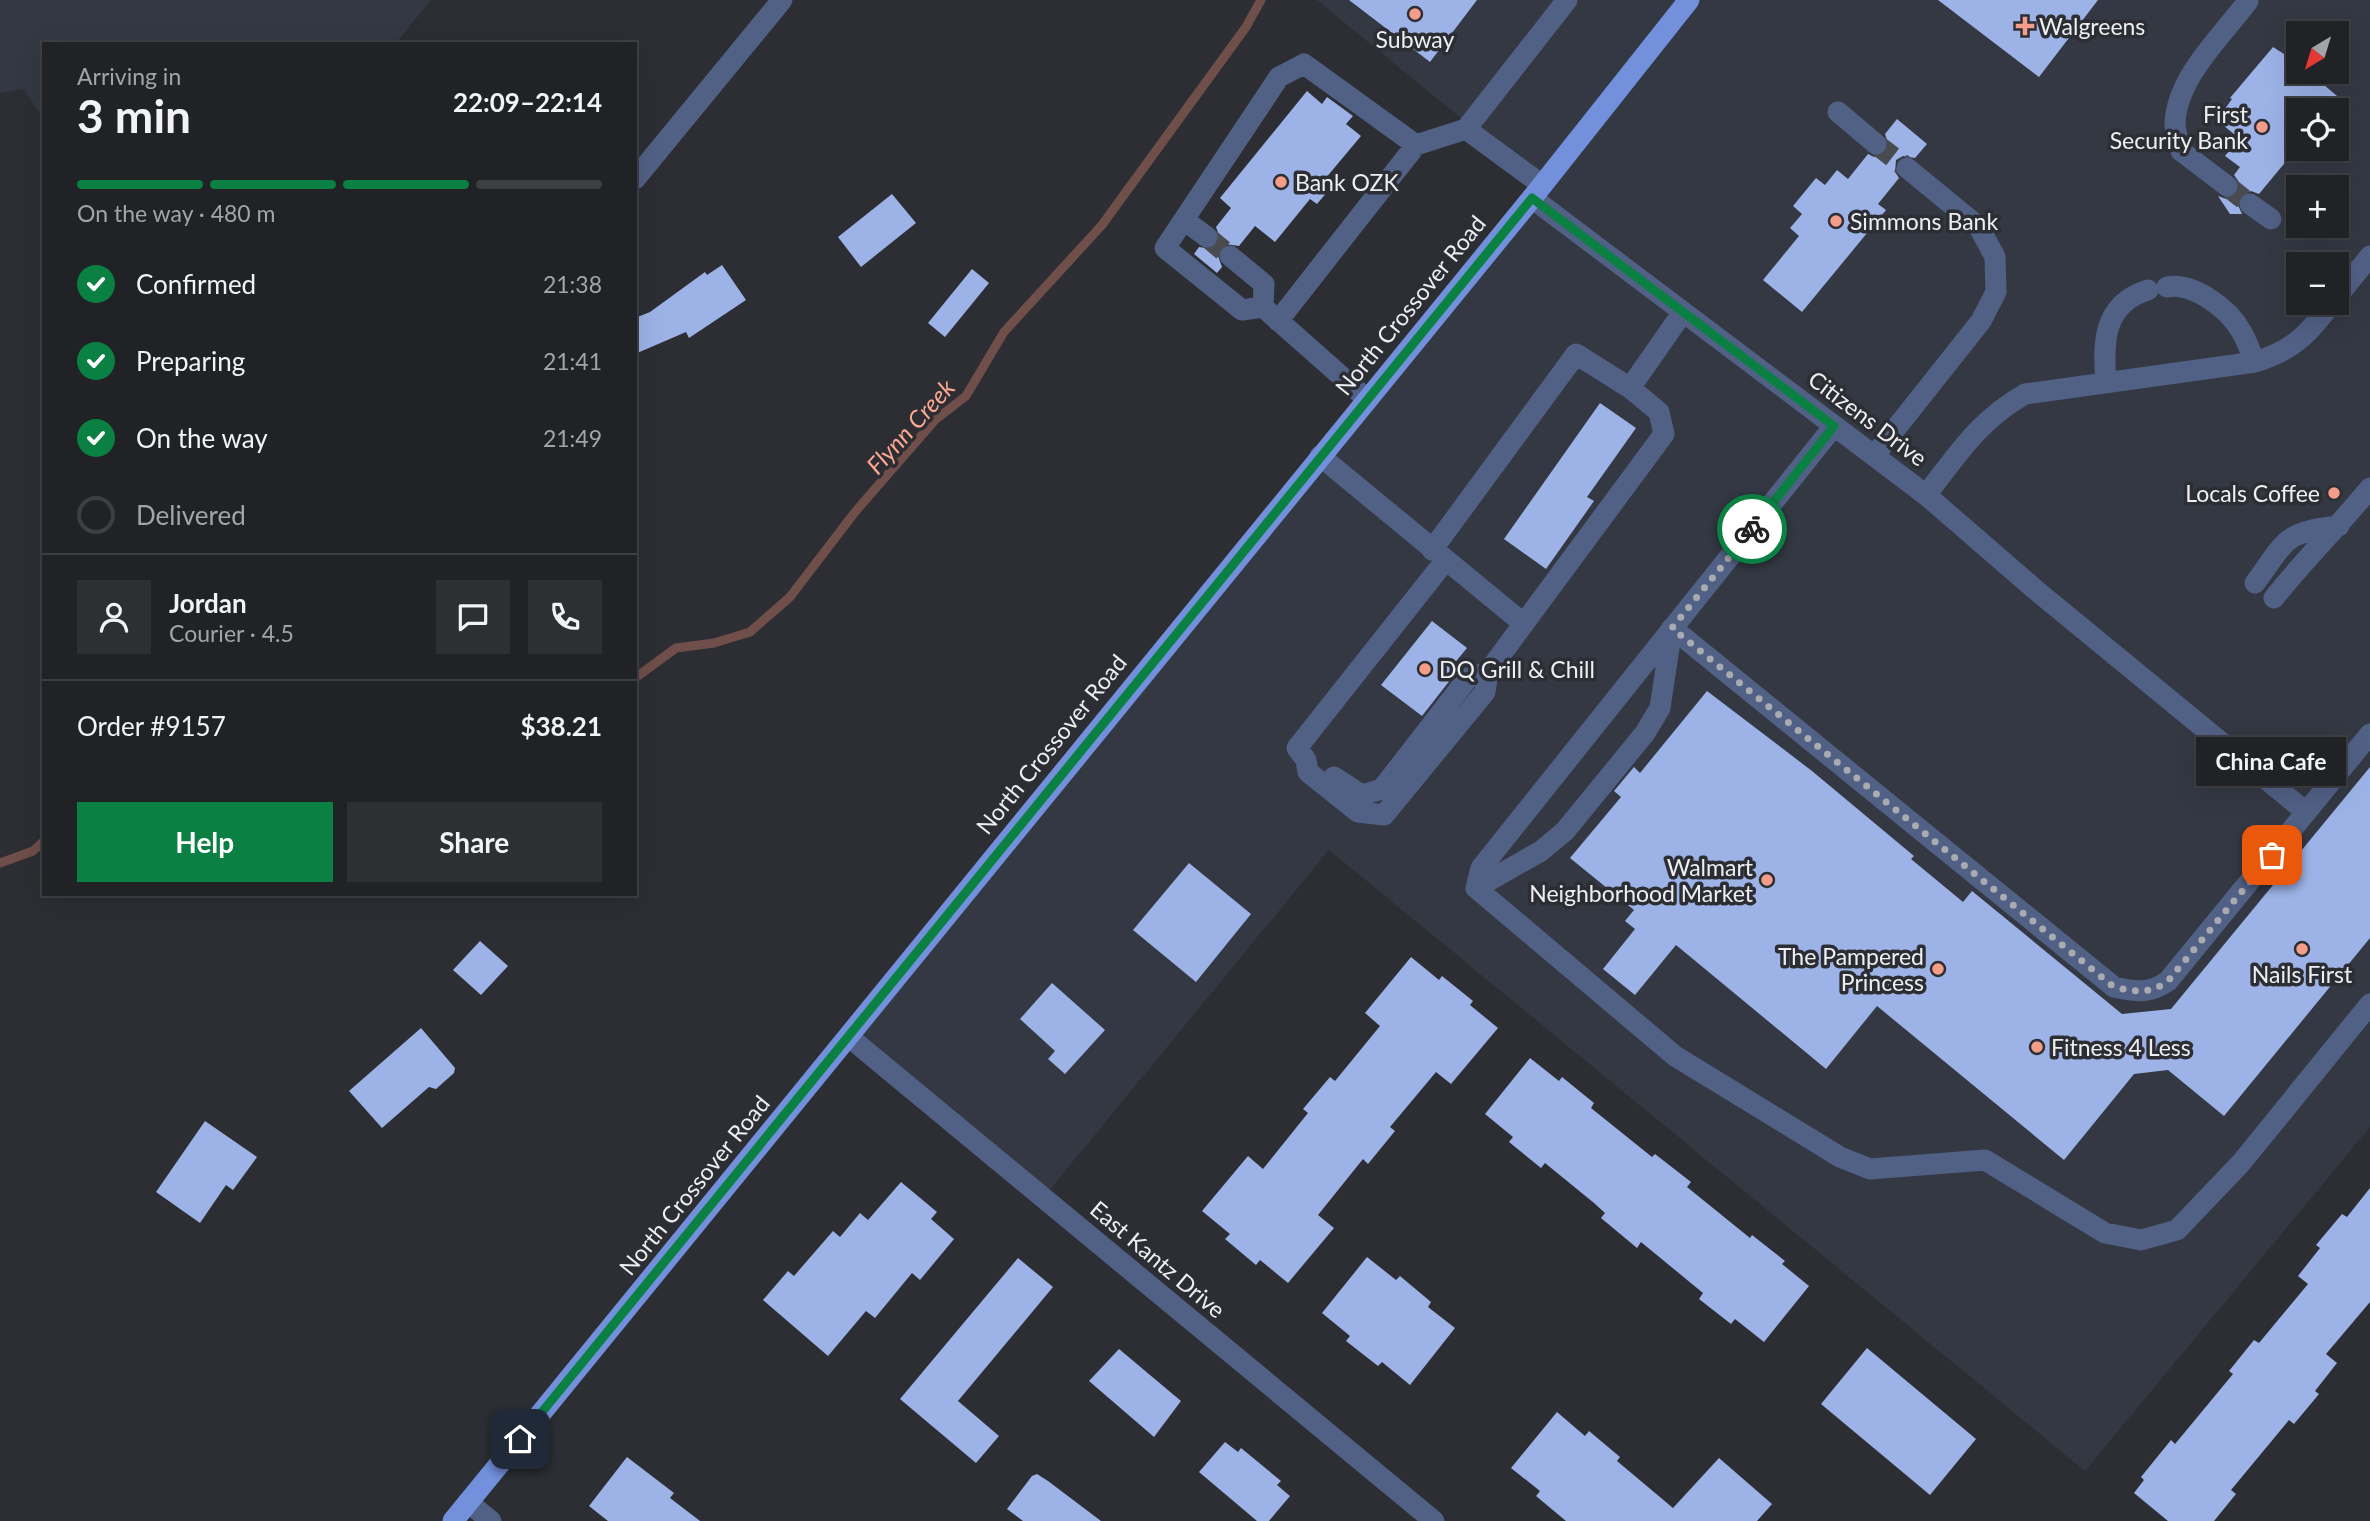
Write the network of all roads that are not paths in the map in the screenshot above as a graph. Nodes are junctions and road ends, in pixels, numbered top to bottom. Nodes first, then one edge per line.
1 (782, 0) edge
2 (1567, 0) edge
3 (1689, 0) edge
4 (2248, 1) edge
5 (1838, 112) dead end
6 (1465, 129) junction
7 (1876, 144) tunnel mouth
8 (1416, 145) junction
9 (1907, 168) tunnel mouth
10 (637, 177) edge
11 (2227, 186) tunnel mouth
12 (1537, 192) junction
13 (2250, 204) tunnel mouth
14 (2271, 219) dead end
15 (1184, 220) junction
16 (1208, 237) tunnel mouth
17 (1230, 257) tunnel mouth
18 (2370, 257) edge
19 (2349, 282) edge
20 (1683, 312) junction
21 (1271, 314) junction
22 (2322, 315) edge
23 (2255, 362) junction
24 (2106, 383) junction
25 (1630, 388) junction
26 (1367, 399) junction
27 (1834, 426) junction
28 (1320, 456) junction
29 (1874, 456) junction
30 (2370, 488) edge
31 (1926, 495) junction
32 (2339, 526) junction
33 (1439, 555) junction
34 (2255, 583) dead end
35 (2274, 598) dead end
36 (1524, 624) junction
37 (1672, 628) junction
38 (2370, 734) edge
39 (2306, 812) junction
40 (1476, 888) junction
41 (2370, 1004) edge
42 (849, 1037) junction
43 (468, 1502) junction
44 (453, 1521) edge
45 (491, 1521) edge
46 (1434, 1521) edge

1 - 10 street
2 - 6 street
3 - 12 main road, North Crossover Road
4 - 11 street
5 - 7 street
6 - 8 street
6 - 12 street, Citizens Drive
8 - 15 street
8 - 21 street
9 - 29 street
12 - 20 street, Citizens Drive
12 - 26 main road, North Crossover Road
13 - 14 street
15 - 16 street
15 - 21 street
17 - 21 street
18 - 19 street
20 - 25 street
20 - 27 street, Citizens Drive
21 - 26 street
22 - 23 street, Citizens Drive
23 - 24 street, Citizens Drive
23 - 24 street
24 - 31 street, Citizens Drive
25 - 33 street
25 - 36 street
26 - 28 main road, North Crossover Road
27 - 29 street, Citizens Drive
27 - 37 street
28 - 33 street
28 - 42 main road, North Crossover Road
29 - 31 street, Citizens Drive
30 - 32 street
31 - 39 street
32 - 34 street
32 - 35 street
33 - 36 street
33 - 36 street
37 - 39 street
37 - 40 street
37 - 40 street
38 - 39 street
40 - 41 street
42 - 43 main road, North Crossover Road
42 - 46 street, East Kantz Drive
43 - 44 main road, North Crossover Road
43 - 45 street

